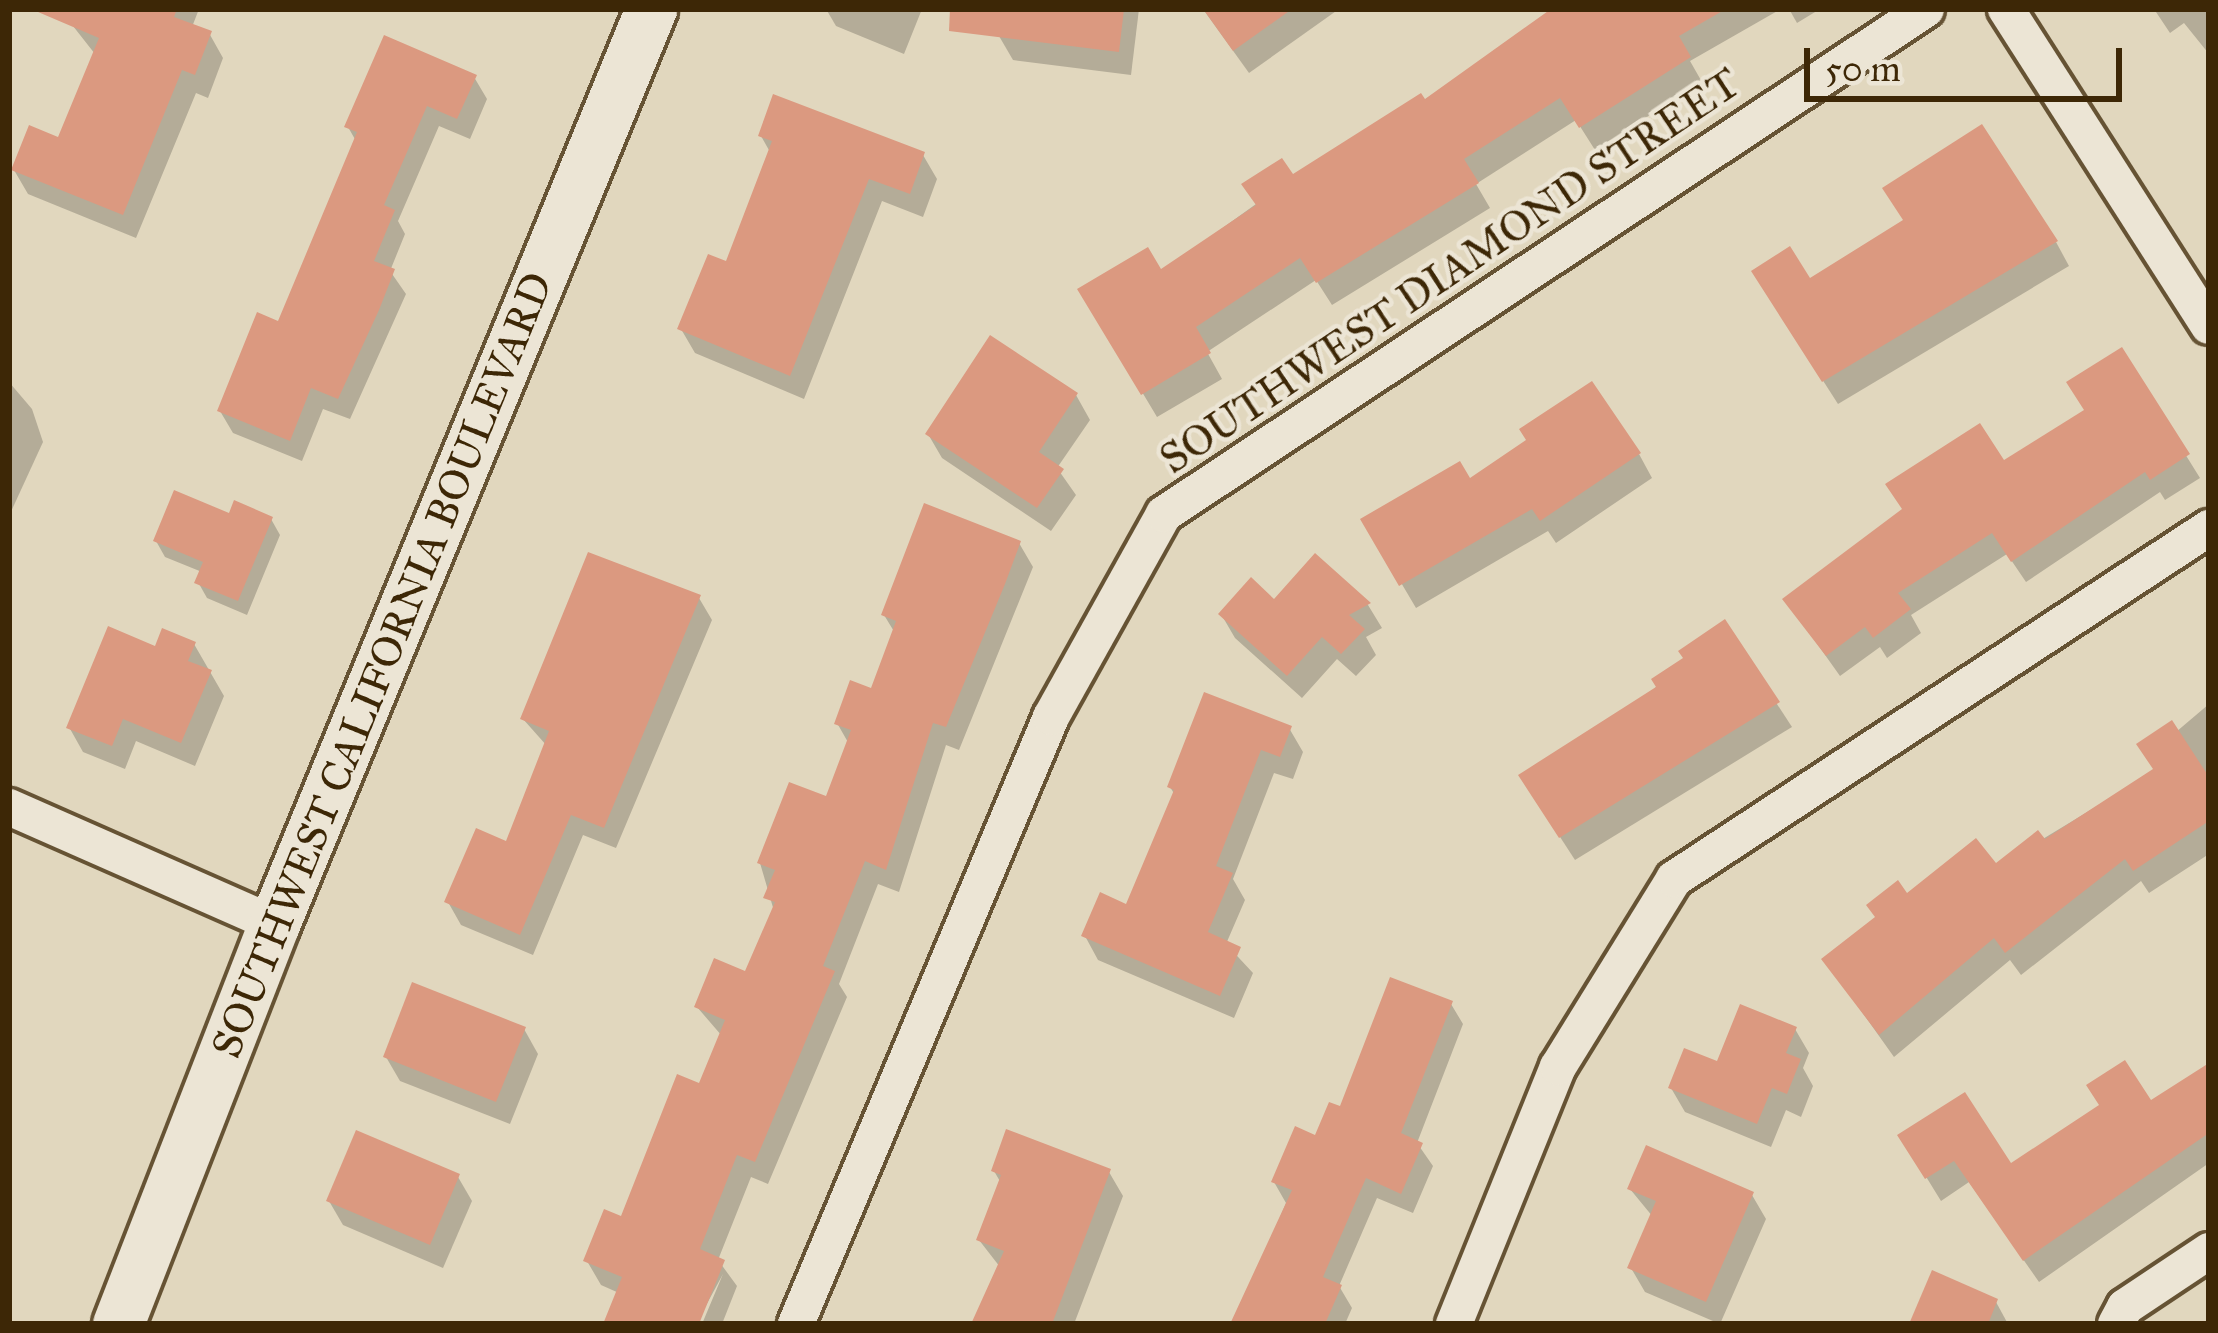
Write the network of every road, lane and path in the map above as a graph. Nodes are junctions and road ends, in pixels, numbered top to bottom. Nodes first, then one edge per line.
1 (651, 9) edge
2 (1927, 9) edge
3 (2006, 9) edge
4 (2209, 326) edge
5 (2209, 528) edge
6 (9, 806) edge
7 (274, 923) junction
8 (2209, 1251) edge
9 (118, 1324) edge
10 (796, 1324) edge
11 (1454, 1324) edge
12 (2116, 1324) edge

1 - 7 street, SOUTHWEST CALIFORNIA BOULEVARD
2 - 10 street, SOUTHWEST DIAMOND STREET
3 - 4 street
5 - 11 street
6 - 7 street
7 - 9 street, SOUTHWEST CALIFORNIA BOULEVARD
8 - 12 street

